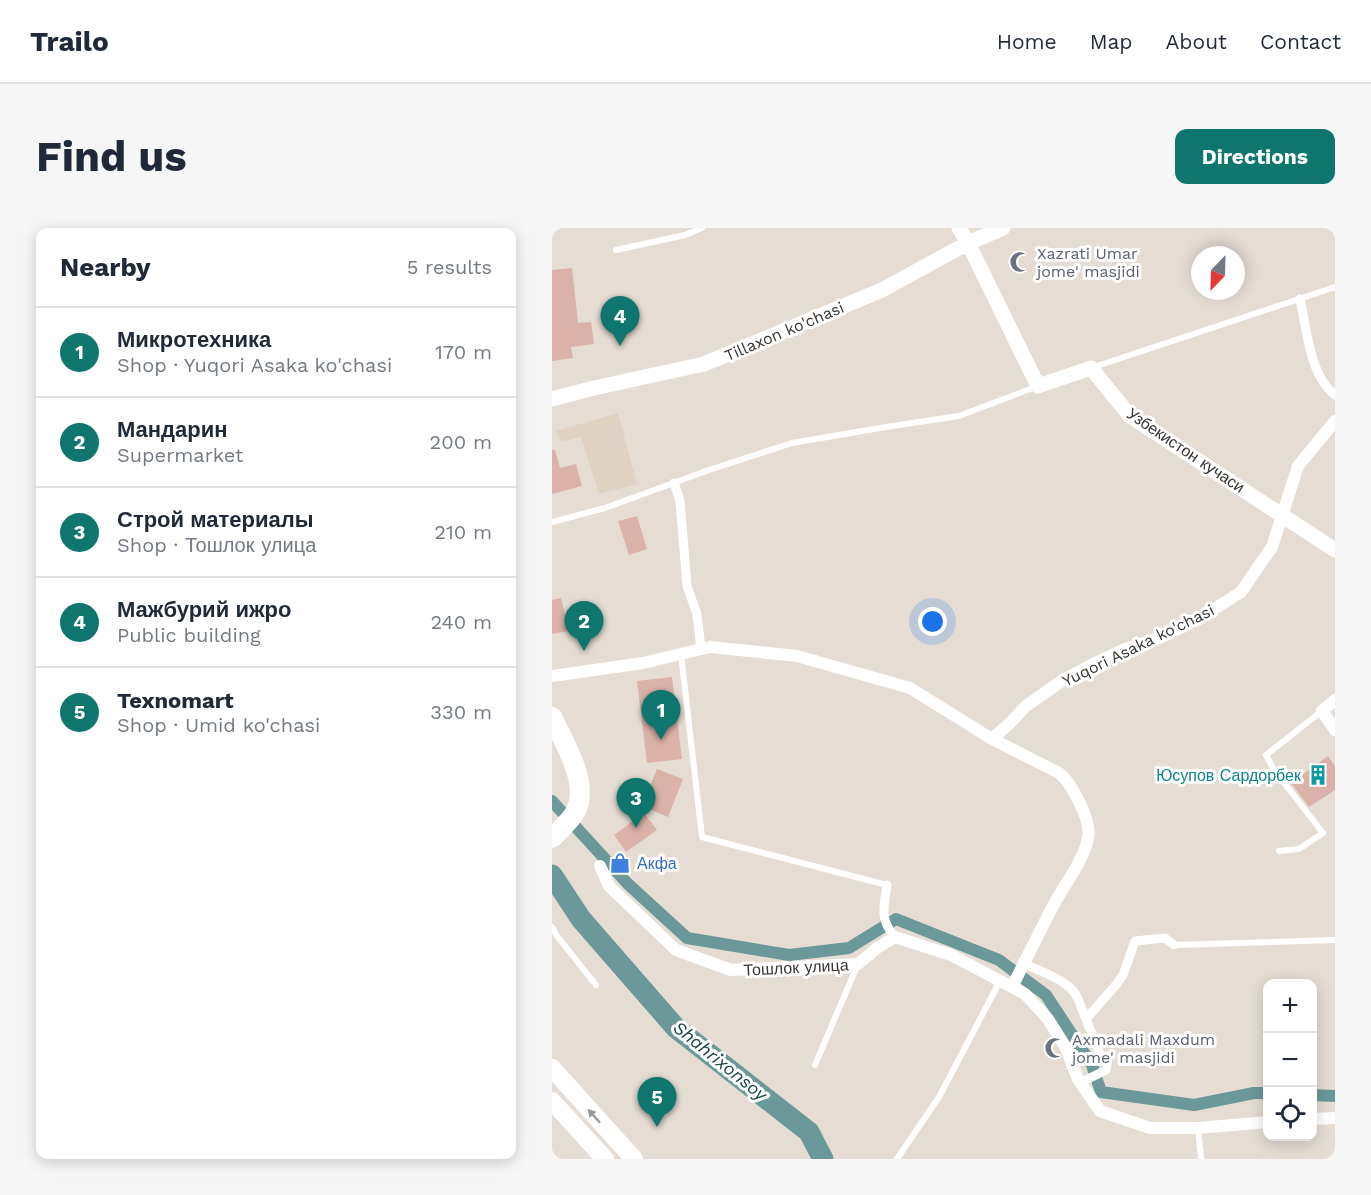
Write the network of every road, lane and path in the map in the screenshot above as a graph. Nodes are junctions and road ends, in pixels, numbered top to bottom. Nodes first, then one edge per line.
1 (672, 228) edge
2 (702, 228) edge
3 (959, 228) edge
4 (1003, 228) edge
5 (673, 237) junction
6 (968, 243) junction
7 (616, 250) dead end
8 (1335, 287) edge
9 (1300, 299) junction
10 (1091, 368) junction
11 (1038, 386) junction
12 (1335, 395) edge
13 (552, 399) edge
14 (1335, 421) edge
15 (674, 483) junction
16 (1282, 514) junction
17 (552, 522) edge
18 (1335, 550) edge
19 (701, 649) junction
20 (681, 654) junction
21 (552, 676) edge
22 (1335, 700) edge
23 (1322, 711) junction
24 (552, 717) edge
25 (1335, 730) edge
26 (992, 739) junction
27 (552, 838) edge
28 (1279, 851) dead end
29 (600, 866) dead end
30 (887, 885) joint
31 (552, 927) edge
32 (889, 930) junction
33 (1335, 940) edge
34 (1174, 945) joint
35 (858, 964) junction
36 (1024, 964) junction
37 (1000, 980) junction
38 (596, 985) dead end
39 (1012, 986) junction
40 (1086, 1019) junction
41 (815, 1065) dead end
42 (552, 1068) edge
43 (1080, 1083) junction
44 (552, 1101) edge
45 (1335, 1118) edge
46 (1317, 1119) edge
47 (1263, 1122) edge
48 (1198, 1128) junction
49 (605, 1159) edge
50 (634, 1159) edge
51 (897, 1159) edge
52 (1201, 1159) edge

1 - 5 lane
2 - 5 lane
3 - 6 street
4 - 6 street, Tillaxon ko'chasi
5 - 7 lane
6 - 11 street
6 - 13 street, Tillaxon ko'chasi
8 - 9 lane
9 - 10 lane
9 - 12 street
10 - 11 street
10 - 16 street, Узбекистон кучаси
11 - 15 lane
14 - 16 street, Yuqori Asaka ko'chasi
15 - 17 lane
15 - 19 street
16 - 18 street, Узбекистон кучаси
16 - 26 street, Yuqori Asaka ko'chasi
19 - 20 street
19 - 26 street
20 - 21 street
20 - 30 lane
22 - 23 street
23 - 25 street
23 - 28 lane
24 - 27 highway
26 - 36 street
29 - 35 street, Тошлок улица
30 - 32 street
31 - 38 lane
32 - 35 street, Тошлок улица
32 - 37 street
33 - 34 lane
34 - 40 street
35 - 41 lane
36 - 39 street
36 - 40 street
37 - 39 street
37 - 51 lane
39 - 43 street
40 - 43 street
50 -> 42 main road
43 - 48 street
44 - 49 main road
45 - 46 street
47 - 48 street
48 - 52 lane

